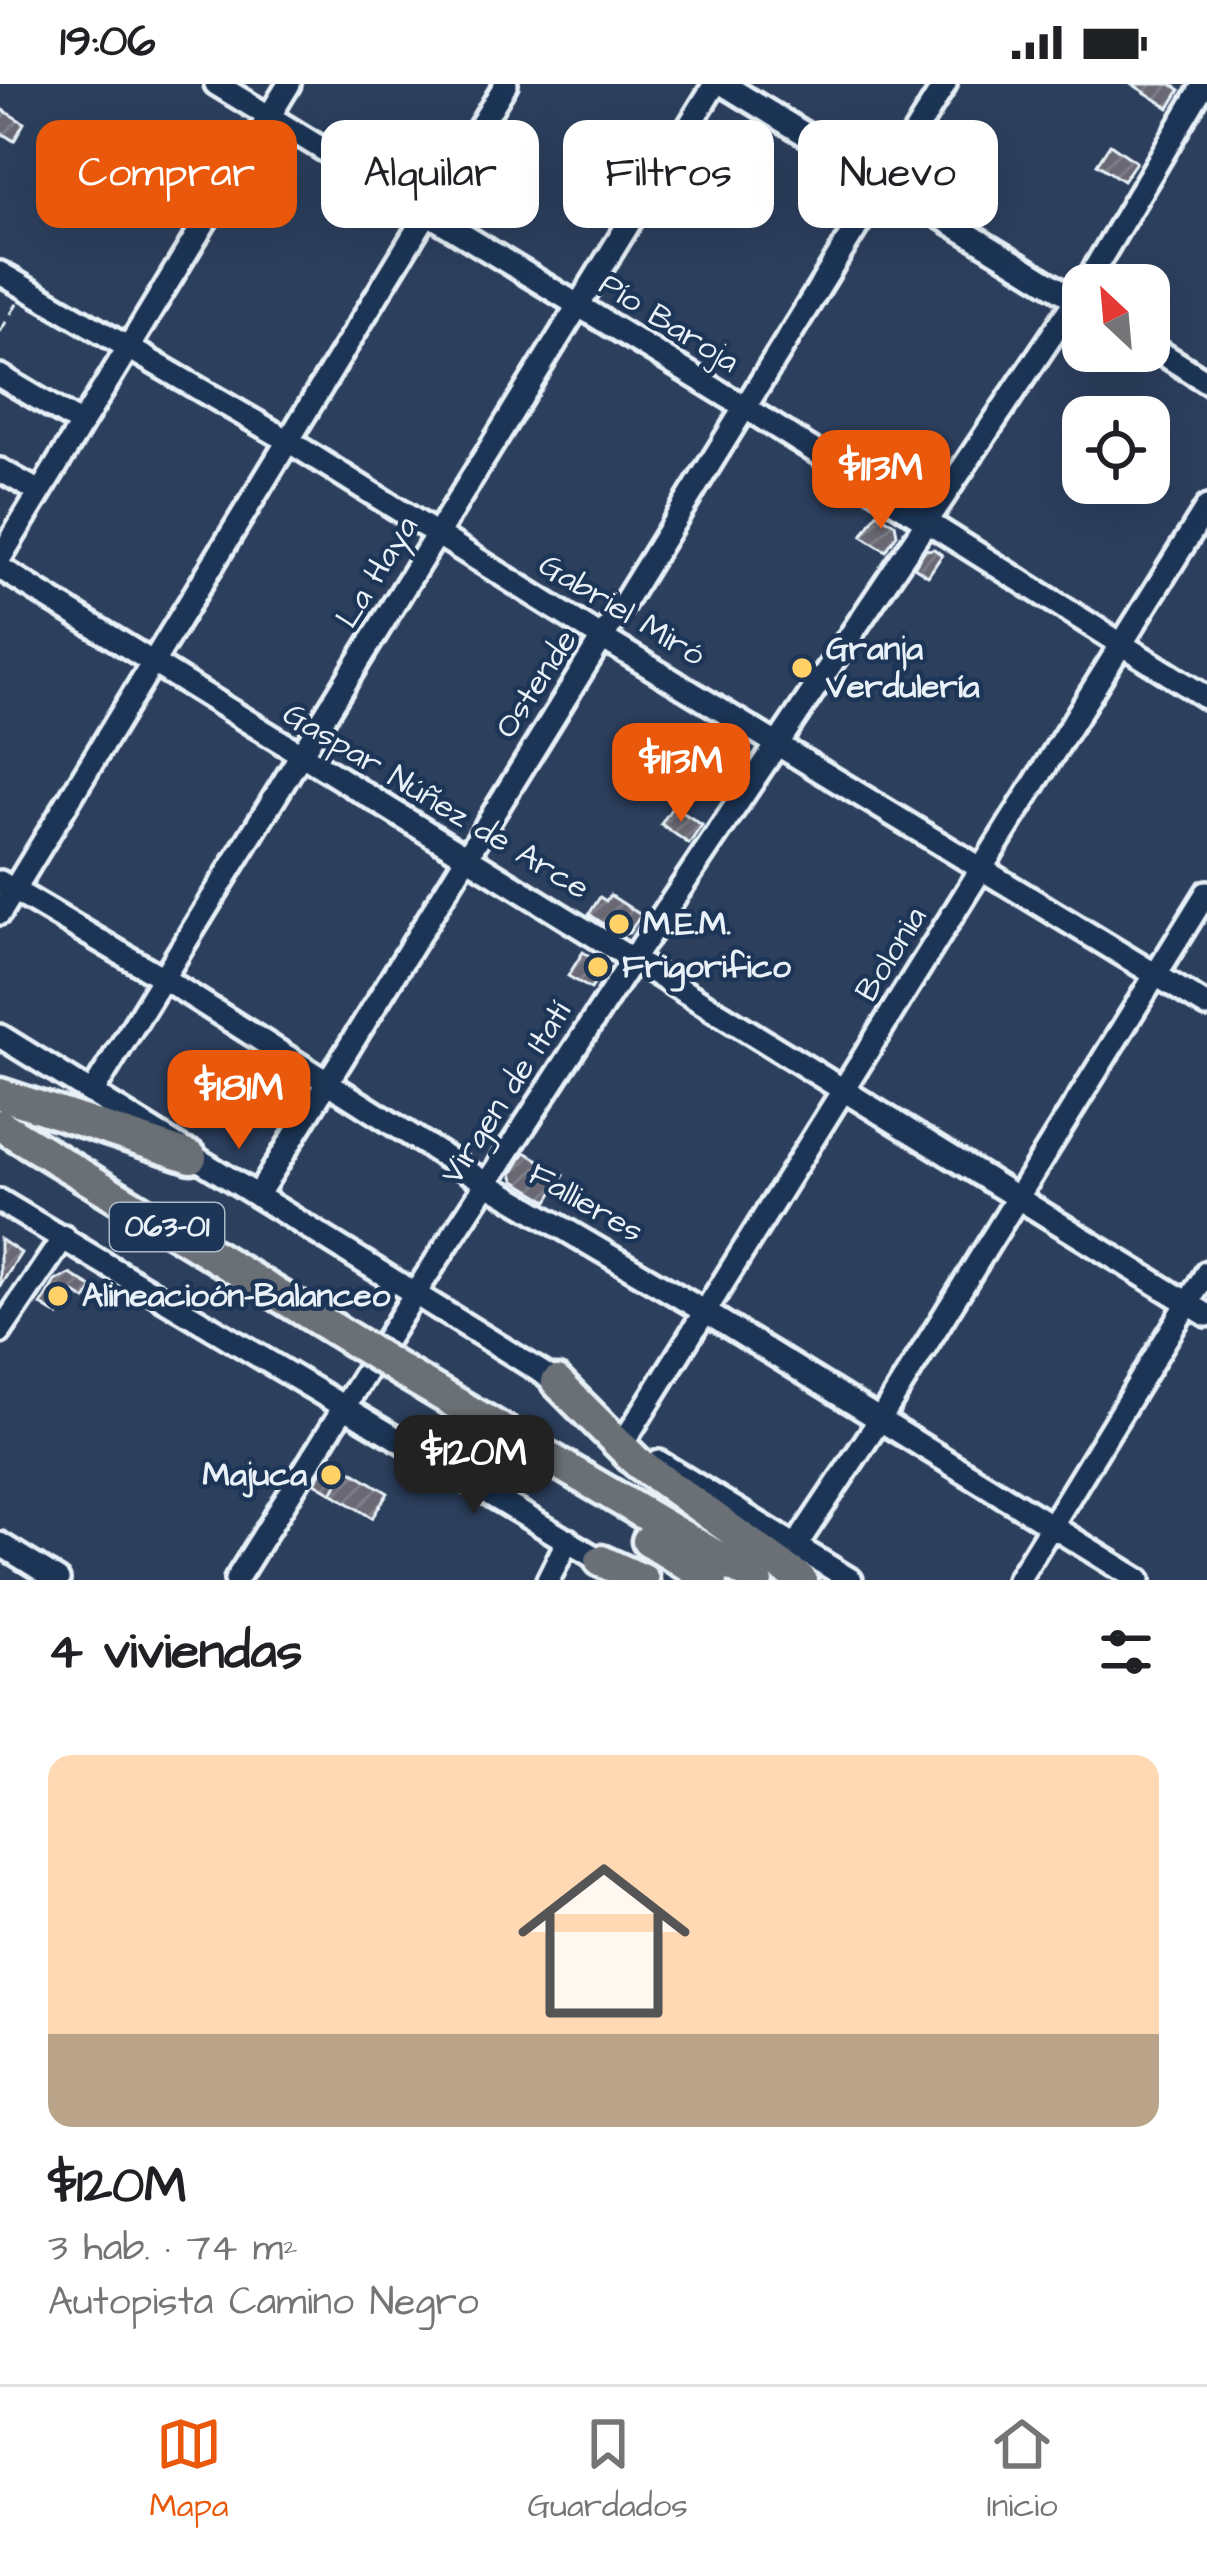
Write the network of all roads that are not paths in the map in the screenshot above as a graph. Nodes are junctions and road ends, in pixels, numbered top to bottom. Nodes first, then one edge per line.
1 (216, 84) edge
2 (290, 84) edge
3 (506, 84) edge
4 (719, 84) edge
5 (945, 84) edge
6 (1204, 84) edge
7 (270, 116) junction
8 (484, 120) edge
9 (923, 120) edge
10 (798, 131) edge
11 (321, 147) edge
12 (419, 228) edge
13 (452, 228) edge
14 (857, 228) edge
15 (966, 228) edge
16 (1099, 264) edge
17 (0, 273) edge
18 (1062, 283) edge
19 (578, 306) junction
20 (1062, 323) edge
21 (126, 346) junction
22 (1170, 358) edge
23 (0, 376) edge
24 (1207, 382) edge
25 (746, 408) junction
26 (82, 424) junction
27 (287, 440) junction
28 (0, 470) edge
29 (39, 492) junction
30 (1207, 507) edge
31 (926, 524) junction
32 (438, 536) junction
33 (0, 558) edge
34 (0, 568) edge
35 (604, 639) junction
36 (1120, 644) junction
37 (151, 663) junction
38 (1207, 698) edge
39 (779, 743) junction
40 (301, 757) junction
41 (463, 857) junction
42 (982, 869) junction
43 (7, 886) edge
44 (1207, 892) edge
45 (0, 913) edge
46 (633, 959) junction
47 (1155, 974) junction
48 (163, 978) junction
49 (1207, 1006) edge
50 (0, 1036) edge
51 (328, 1083) junction
52 (846, 1090) junction
53 (92, 1093) junction
54 (0, 1094) edge
55 (0, 1125) edge
56 (0, 1148) edge
57 (191, 1157) junction
58 (486, 1183) junction
59 (257, 1196) junction
60 (1017, 1196) junction
61 (0, 1201) edge
62 (64, 1237) junction
63 (1207, 1272) edge
64 (416, 1292) junction
65 (1197, 1309) edge
66 (707, 1313) junction
67 (0, 1332) edge
68 (330, 1337) junction
69 (397, 1380) junction
70 (557, 1382) junction
71 (346, 1406) junction
72 (879, 1421) junction
73 (628, 1435) junction
74 (1052, 1526) junction
75 (568, 1540) junction
76 (0, 1544) edge
77 (795, 1547) junction
78 (602, 1561) junction
79 (46, 1577) edge
80 (236, 1580) edge
81 (548, 1580) edge
82 (632, 1580) edge
83 (643, 1580) edge
84 (712, 1580) edge
85 (757, 1580) edge
86 (801, 1580) edge
87 (851, 1580) edge
88 (1018, 1580) edge
89 (1139, 1580) edge

1 - 7 street, Pío Baroja
2 - 7 street
3 - 8 street
4 - 10 street
4 - 19 street, La Haya
5 - 9 street, Ostende
6 - 16 street, Virgen de Itatí
7 - 11 street, Pío Baroja
7 - 21 street
12 - 27 street
13 - 19 street, Pío Baroja
14 - 25 street, Ostende
15 - 18 street
17 - 21 street, Gabriel Miró
19 - 25 street, Pío Baroja
19 - 32 street, La Haya
20 - 31 street, Virgen de Itatí
21 - 26 street
21 - 27 street, Gabriel Miró
22 - 24 street
23 - 26 street
25 - 31 street, Pío Baroja
25 - 35 street, Ostende
26 - 29 street
27 - 32 street, Gabriel Miró
27 - 37 street
28 - 29 street
29 - 33 street
30 - 36 street, Bolonia
31 - 36 street, Pío Baroja
31 - 39 street, Virgen de Itatí
32 - 35 street, Gabriel Miró
32 - 40 street, La Haya
34 - 37 street, Gaspar Núñez de Arce
35 - 39 street, Gabriel Miró
35 - 41 street, Ostende
36 - 38 street, Pío Baroja
36 - 42 street, Bolonia
37 - 40 street, Gaspar Núñez de Arce
37 - 43 street
39 - 42 street, Gabriel Miró
39 - 46 street, Virgen de Itatí
40 - 41 street, Gaspar Núñez de Arce
40 - 48 street, La Haya
41 - 46 street, Gaspar Núñez de Arce
41 - 51 street, Ostende
42 - 47 street, Gabriel Miró
42 - 52 street, Bolonia
43 - 45 street
43 - 48 street, Fallieres
44 - 47 street
46 - 52 street, Gaspar Núñez de Arce
46 - 58 street, Virgen de Itatí
47 - 49 street, Gabriel Miró
47 - 60 street
48 - 51 street, Fallieres
48 - 53 street, La Haya
50 - 53 street
51 - 58 street, Fallieres
51 - 59 street, Ostende
52 - 60 street, Gaspar Núñez de Arce
52 - 66 street, Bolonia
53 - 57 street
54 - 57 highway
55 - 68 highway, 063-01
56 - 68 highway, 063-01
57 - 59 street
58 - 64 street, Virgen de Itatí
58 - 66 street, Fallieres
59 - 64 street
60 - 65 street, Gaspar Núñez de Arce
60 - 72 street
61 - 62 street
62 - 67 street
62 - 71 street
63 - 65 street
64 - 70 street
64 - 71 street, Virgen de Itatí
65 - 74 street
66 - 72 street, Fallieres
66 - 73 street, Bolonia
68 - 69 highway, 063-01, bridge
69 - 84 highway, 063-01
69 - 85 highway, 063-01
70 - 73 street
70 - 86 highway
71 - 75 street
71 - 80 street, Virgen de Itatí
72 - 74 street, Fallieres
72 - 77 street
73 - 77 street
74 - 88 street
74 - 89 street, Fallieres
75 - 78 street
75 - 81 street
76 - 79 street
77 - 87 street
78 - 82 street
78 - 83 highway

